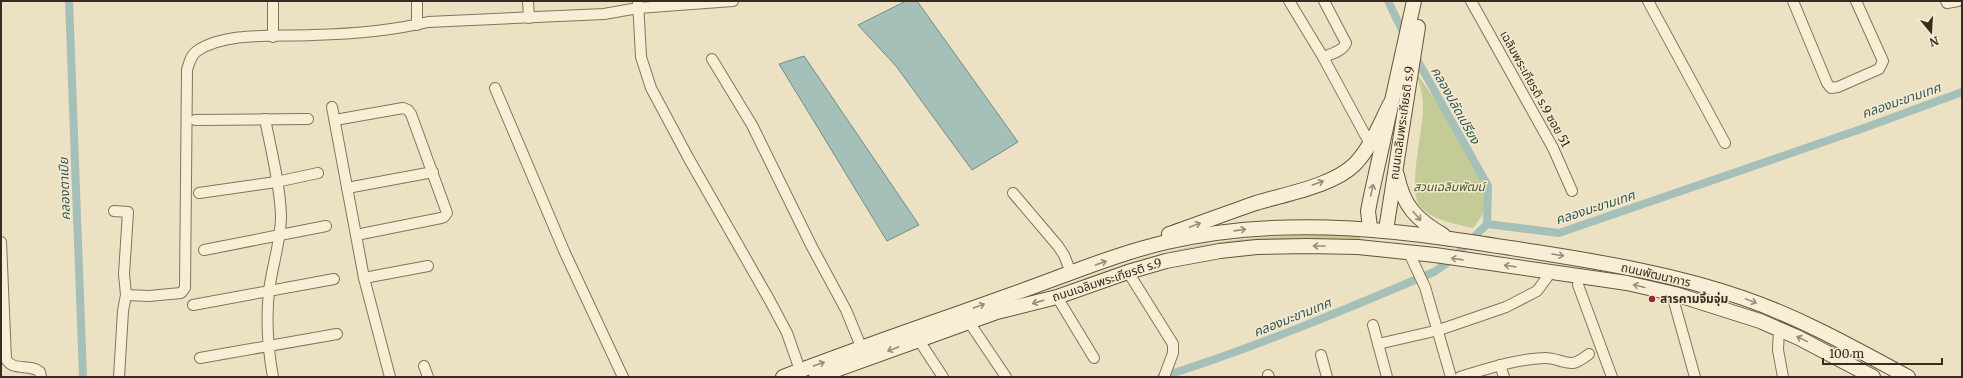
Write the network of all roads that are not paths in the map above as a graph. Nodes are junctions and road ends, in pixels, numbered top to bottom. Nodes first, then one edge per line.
1 (273, 1) edge
2 (417, 1) edge
3 (528, 1) edge
4 (733, 1) edge
5 (1290, 1) edge
6 (1324, 1) edge
7 (1414, 1) edge
8 (1423, 1) edge
9 (1472, 1) edge
10 (1648, 1) edge
11 (1793, 1) edge
12 (1856, 1) edge
13 (1946, 1) edge
14 (1958, 1) edge
15 (721, 2) edge
16 (638, 5) edge
17 (529, 18) junction
18 (1415, 18) junction
19 (417, 25) junction
20 (273, 37) junction
21 (1323, 58) junction
22 (712, 59) dead end
23 (495, 88) dead end
24 (1390, 104) junction
25 (332, 107) dead end
26 (265, 119) junction
27 (308, 119) dead end
28 (195, 120) dead end
29 (335, 120) junction
30 (1725, 143) dead end
31 (1370, 144) junction
32 (1396, 169) junction
33 (318, 172) dead end
34 (433, 172) junction
35 (276, 182) junction
36 (347, 188) junction
37 (1572, 191) dead end
38 (199, 193) dead end
39 (1013, 193) dead end
40 (114, 211) dead end
41 (326, 226) dead end
42 (1378, 231) junction
43 (279, 235) junction
44 (356, 235) junction
45 (1455, 239) junction
46 (1, 242) edge
47 (1358, 247) junction
48 (204, 250) dead end
49 (1134, 251) junction
50 (1409, 253) junction
51 (428, 266) dead end
52 (1128, 272) junction
53 (1551, 272) junction
54 (1071, 273) junction
55 (1578, 276) junction
56 (364, 278) junction
57 (334, 279) dead end
58 (269, 292) junction
59 (1675, 294) junction
60 (126, 295) junction
61 (1057, 297) junction
62 (194, 305) dead end
63 (969, 322) junction
64 (1373, 325) dead end
65 (1779, 329) junction
66 (1439, 330) junction
67 (337, 334) dead end
68 (918, 339) junction
69 (1378, 344) junction
70 (269, 346) junction
71 (862, 349) junction
72 (1590, 354) dead end
73 (1321, 355) dead end
74 (200, 358) dead end
75 (1094, 358) dead end
76 (1500, 365) junction
77 (424, 366) dead end
78 (802, 374) edge
79 (41, 377) edge
80 (119, 377) edge
81 (273, 377) edge
82 (390, 377) edge
83 (428, 377) edge
84 (623, 377) edge
85 (783, 377) edge
86 (817, 377) edge
87 (943, 377) edge
88 (1006, 377) edge
89 (1164, 377) edge
90 (1327, 377) edge
91 (1387, 377) edge
92 (1451, 377) edge
93 (1460, 377) edge
94 (1504, 377) edge
95 (1612, 377) edge
96 (1696, 377) edge
97 (1783, 377) edge
98 (1873, 377) edge
99 (1908, 377) edge

1 - 20 street
2 - 19 street
3 - 17 street
4 - 15 street
5 - 21 street
6 - 21 street
7 - 18 main road, ถนนเฉลิมพระเกียรติ ร.9
8 - 18 main road, ถนนเฉลิมพระเกียรติ ร.9
9 - 37 street, เฉลิมพระเกียรติ ร.9 ซอย 51
10 - 30 street
11 - 12 street
13 - 14 street
15 - 16 street
16 - 17 street
16 - 78 street
17 - 19 street
18 - 24 main road, ถนนเฉลิมพระเกียรติ ร.9
18 - 32 main road, ถนนเฉลิมพระเกียรติ ร.9
19 - 20 street
20 - 60 street
21 - 31 street
22 - 71 street
23 - 84 street
24 - 31 main road
42 -> 24 main road, ถนนเฉลิมพระเกียรติ ร.9
25 - 29 street
26 - 27 street
26 - 28 street
26 - 35 street
29 - 34 street
29 - 36 street
49 -> 31 main road
32 - 42 main road, ถนนเฉลิมพระเกียรติ ร.9
32 -> 45 main road
33 - 35 street
34 - 36 street
34 - 44 street
35 - 38 street
35 - 43 street
36 - 44 street
39 - 54 street
40 - 60 street
41 - 43 street
42 - 45 main road, ถนนพัฒนาการ
42 - 47 main road
49 -> 42 main road, ถนนเฉลิมพระเกียรติ ร.9
42 - 50 main road
43 - 48 street
43 - 58 street
44 - 56 street
45 -> 99 main road, ถนนพัฒนาการ
46 - 79 street
47 - 50 main road, ถนนเฉลิมพระเกียรติ ร.9
47 -> 52 main road, ถนนเฉลิมพระเกียรติ ร.9
54 -> 49 main road, ถนนเฉลิมพระเกียรติ ร.9
53 -> 50 main road, ถนนพัฒนาการ
50 - 66 street
51 - 56 street
52 - 61 main road, ถนนเฉลิมพระเกียรติ ร.9
52 - 89 street
53 - 55 main road, ถนนพัฒนาการ
53 - 66 street
71 -> 54 main road, ถนนเฉลิมพระเกียรติ ร.9
59 -> 55 main road, ถนนพัฒนาการ
55 - 95 street
56 - 82 street
57 - 58 street
58 - 62 street
58 - 70 street
59 - 65 main road, ถนนพัฒนาการ
59 - 96 street
60 - 80 street
61 -> 63 main road, ถนนเฉลิมพระเกียรติ ร.9
61 - 75 street
63 - 68 main road, ถนนเฉลิมพระเกียรติ ร.9
63 - 88 street
64 - 69 street
65 - 97 street
98 -> 65 main road, ถนนพัฒนาการ
66 - 69 street
66 - 92 street
67 - 70 street
68 -> 86 main road, ถนนเฉลิมพระเกียรติ ร.9
68 - 87 street
69 - 91 street
70 - 74 street
70 - 81 street
78 -> 71 main road, ถนนเฉลิมพระเกียรติ ร.9
72 - 76 street
73 - 90 street
76 - 93 street
76 - 94 street
77 - 83 street
78 - 85 main road, ถนนเฉลิมพระเกียรติ ร.9

